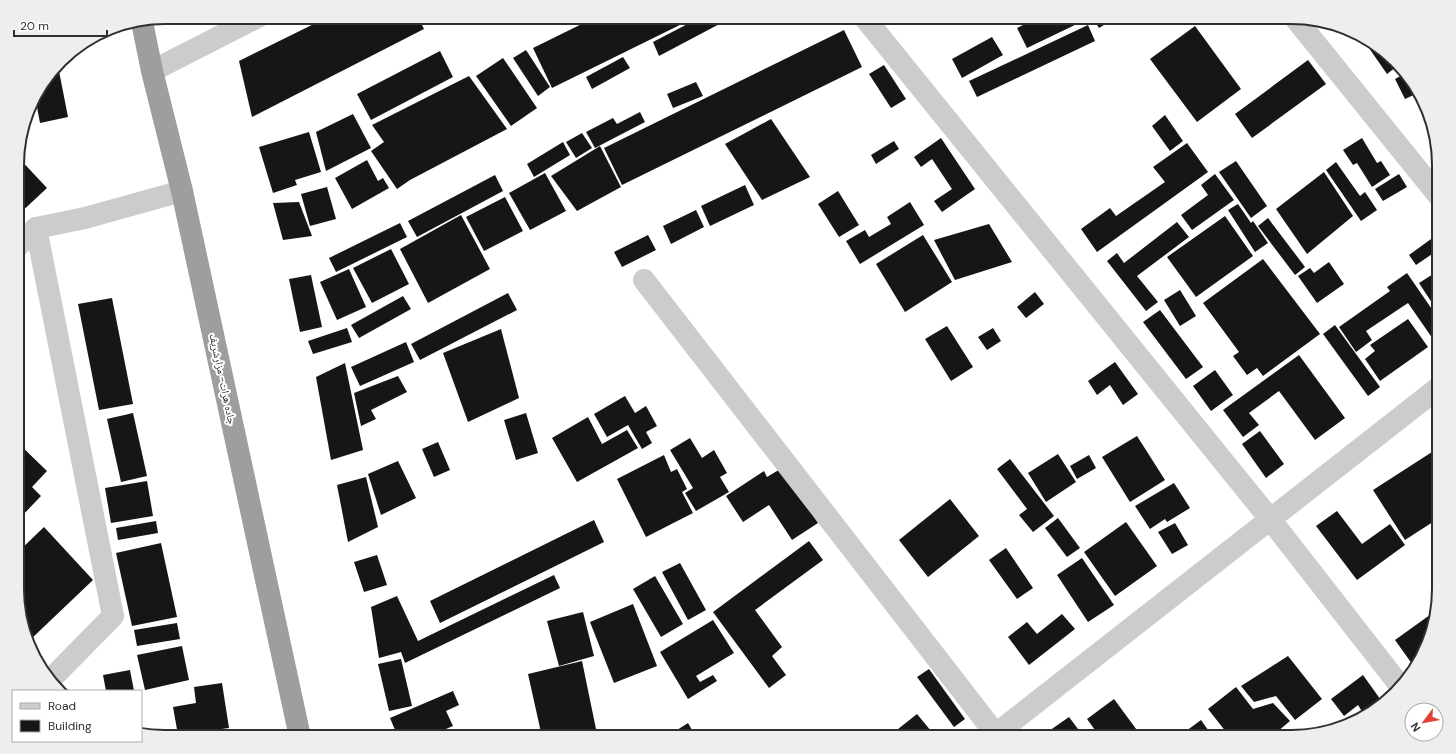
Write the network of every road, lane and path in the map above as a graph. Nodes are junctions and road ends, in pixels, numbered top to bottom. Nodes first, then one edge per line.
1 (244, 24) edge
2 (870, 24) edge
3 (1300, 24) edge
4 (143, 26) edge
5 (152, 71) junction
6 (1432, 188) edge
7 (182, 191) junction
8 (36, 228) junction
9 (24, 240) edge
10 (644, 280) dead end
11 (1432, 393) edge
12 (1270, 519) junction
13 (54, 676) edge
14 (1397, 682) edge
15 (298, 730) edge
16 (990, 730) edge
17 (1003, 730) edge

1 - 5 street
2 - 12 street
3 - 6 street
4 - 5 highway, جاده هرات- مزارشریف
5 - 7 highway, جاده هرات- مزارشریف
7 - 8 street
7 - 15 highway, جاده هرات- مزارشریف
8 - 9 street
8 - 13 street
10 - 16 street
11 - 12 street
12 - 14 street
12 - 17 street

